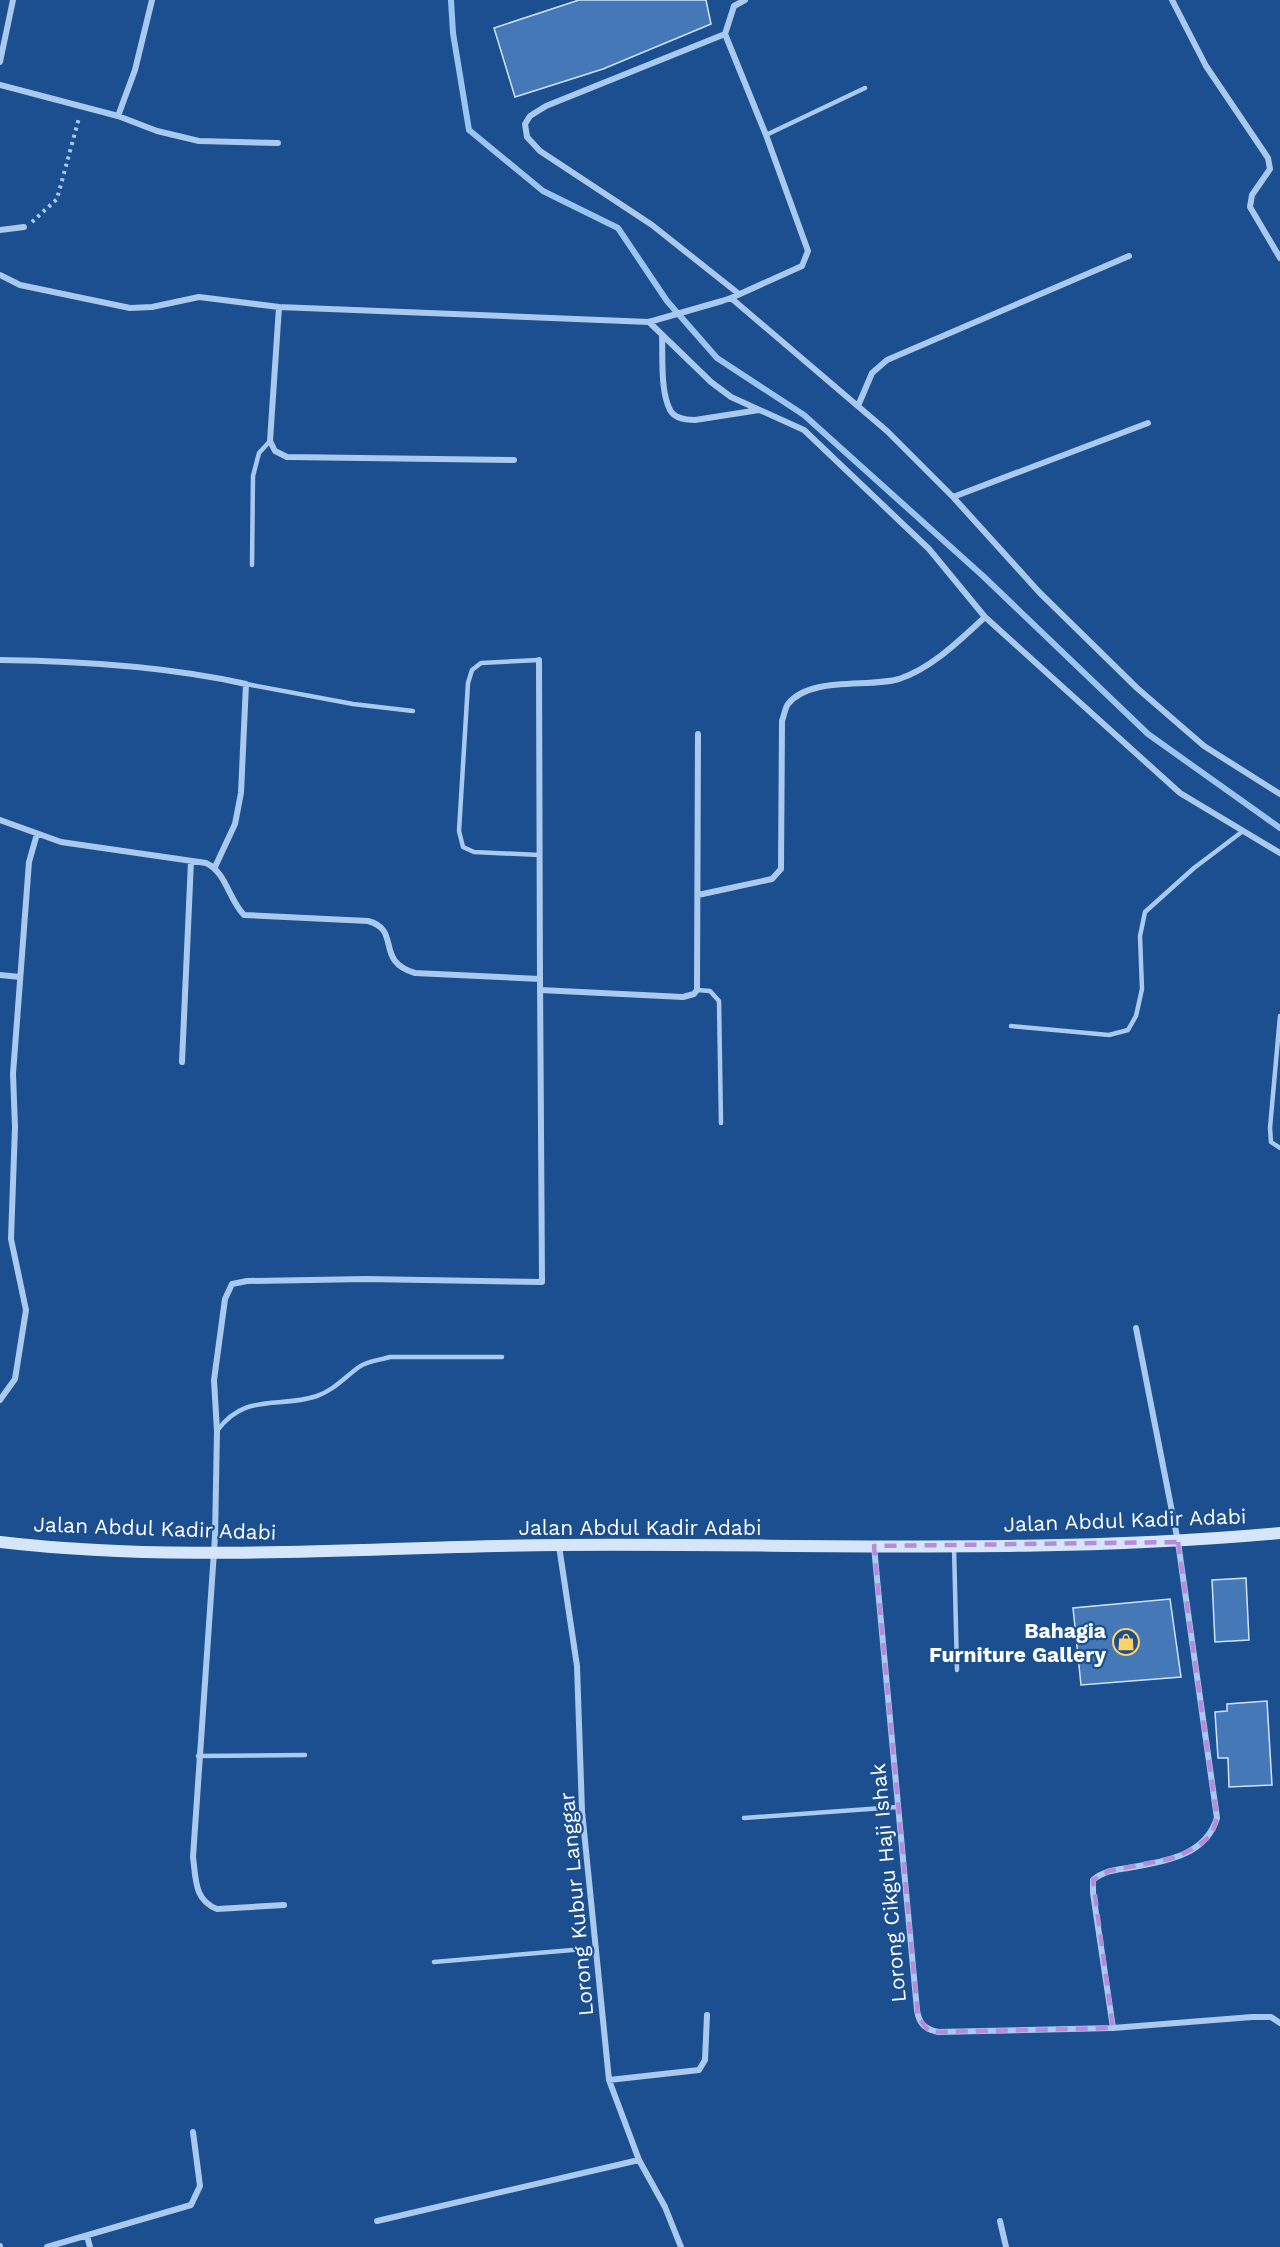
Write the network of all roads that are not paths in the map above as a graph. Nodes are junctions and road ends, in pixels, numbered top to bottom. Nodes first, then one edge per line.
1 (13, 0) edge
2 (152, 0) edge
3 (746, 0) edge
4 (1172, 0) edge
5 (733, 3) edge
6 (724, 34) junction
7 (0, 62) edge
8 (0, 85) edge
9 (865, 88) dead end
10 (118, 116) junction
11 (766, 135) junction
12 (278, 143) dead end
13 (24, 227) road end
14 (0, 230) edge
15 (1129, 256) dead end
16 (1280, 258) edge
17 (0, 274) edge
18 (739, 294) junction
19 (731, 298) junction
20 (279, 307) junction
21 (649, 322) junction
22 (662, 335) junction
23 (858, 406) junction
24 (760, 410) junction
25 (1148, 423) dead end
26 (270, 441) junction
27 (514, 460) dead end
28 (953, 497) junction
29 (252, 565) dead end
30 (985, 617) junction
31 (0, 660) edge
32 (540, 660) joint
33 (246, 684) junction
34 (413, 711) dead end
35 (698, 734) dead end
36 (1280, 794) edge
37 (0, 820) edge
38 (1243, 831) junction
39 (37, 834) junction
40 (1280, 853) edge
41 (540, 855) junction
42 (191, 861) junction
43 (215, 867) junction
44 (698, 895) junction
45 (0, 975) edge
46 (20, 977) junction
47 (540, 979) junction
48 (540, 990) junction
49 (697, 990) junction
50 (1280, 1016) edge
51 (1011, 1026) dead end
52 (182, 1062) dead end
53 (721, 1123) dead end
54 (1280, 1148) edge
55 (1136, 1328) dead end
56 (502, 1357) dead end
57 (0, 1400) edge
58 (217, 1431) junction
59 (1280, 1533) edge
60 (0, 1542) edge
61 (1178, 1542) junction
62 (559, 1545) junction
63 (954, 1545) junction
64 (874, 1546) junction
65 (214, 1553) junction
66 (957, 1670) dead end
67 (305, 1755) dead end
68 (198, 1756) junction
69 (897, 1806) junction
70 (744, 1818) dead end
71 (284, 1905) dead end
72 (596, 1948) junction
73 (434, 1962) dead end
74 (707, 2015) dead end
75 (1280, 2024) edge
76 (1113, 2028) junction
77 (609, 2079) junction
78 (193, 2132) dead end
79 (639, 2160) junction
80 (377, 2221) dead end
81 (1000, 2221) dead end
82 (87, 2236) junction
83 (47, 2247) edge
84 (90, 2247) edge
85 (681, 2247) edge
86 (1006, 2247) edge

1 - 7 street
2 - 10 street
3 - 5 street
4 - 16 street
5 - 6 street
6 - 11 street
6 - 18 street
8 - 10 street
9 - 11 lane
10 - 12 street
11 - 18 street
13 - 14 street
15 - 23 street
17 - 20 street
18 - 19 street
19 - 21 street
19 - 23 street
20 - 21 street
20 - 26 street
21 - 22 street
22 - 24 street
22 - 24 street
23 - 28 street
24 - 30 street
25 - 28 street
26 - 27 street
26 - 29 lane
28 - 36 street
30 - 38 street
30 - 44 street
31 - 33 street
32 - 41 street
32 - 41 lane
33 - 34 lane
33 - 43 street
35 - 44 street
37 - 39 street
38 - 40 street
38 - 51 lane
39 - 42 street
39 - 46 street
41 - 47 street
42 - 43 street
42 - 52 street
43 - 47 street
44 - 49 street
45 - 46 street
46 - 57 street
47 - 48 street
48 - 49 street
48 - 58 street
49 - 53 lane
50 - 54 lane
55 - 61 street
56 - 58 lane
58 - 65 street
59 - 61 main road, Jalan Abdul Kadir Adabi
60 - 65 main road, Jalan Abdul Kadir Adabi
61 - 63 main road, Jalan Abdul Kadir Adabi
61 - 76 street
62 - 64 main road, Jalan Abdul Kadir Adabi
62 - 65 main road, Jalan Abdul Kadir Adabi
62 - 72 street, Lorong Kubur Langgar
63 - 64 main road, Jalan Abdul Kadir Adabi
63 - 66 lane
64 - 69 street, Lorong Cikgu Haji Ishak
65 - 68 street
67 - 68 lane
68 - 71 street
69 - 70 lane
69 - 76 street, Lorong Cikgu Haji Ishak
72 - 73 lane
72 - 77 street, Lorong Kubur Langgar
74 - 77 street
75 - 76 street
77 - 79 street, Lorong Kubur Langgar
78 - 82 street
79 - 80 street
79 - 85 street, Lorong Kubur Langgar
81 - 86 street
82 - 83 street
82 - 84 street

